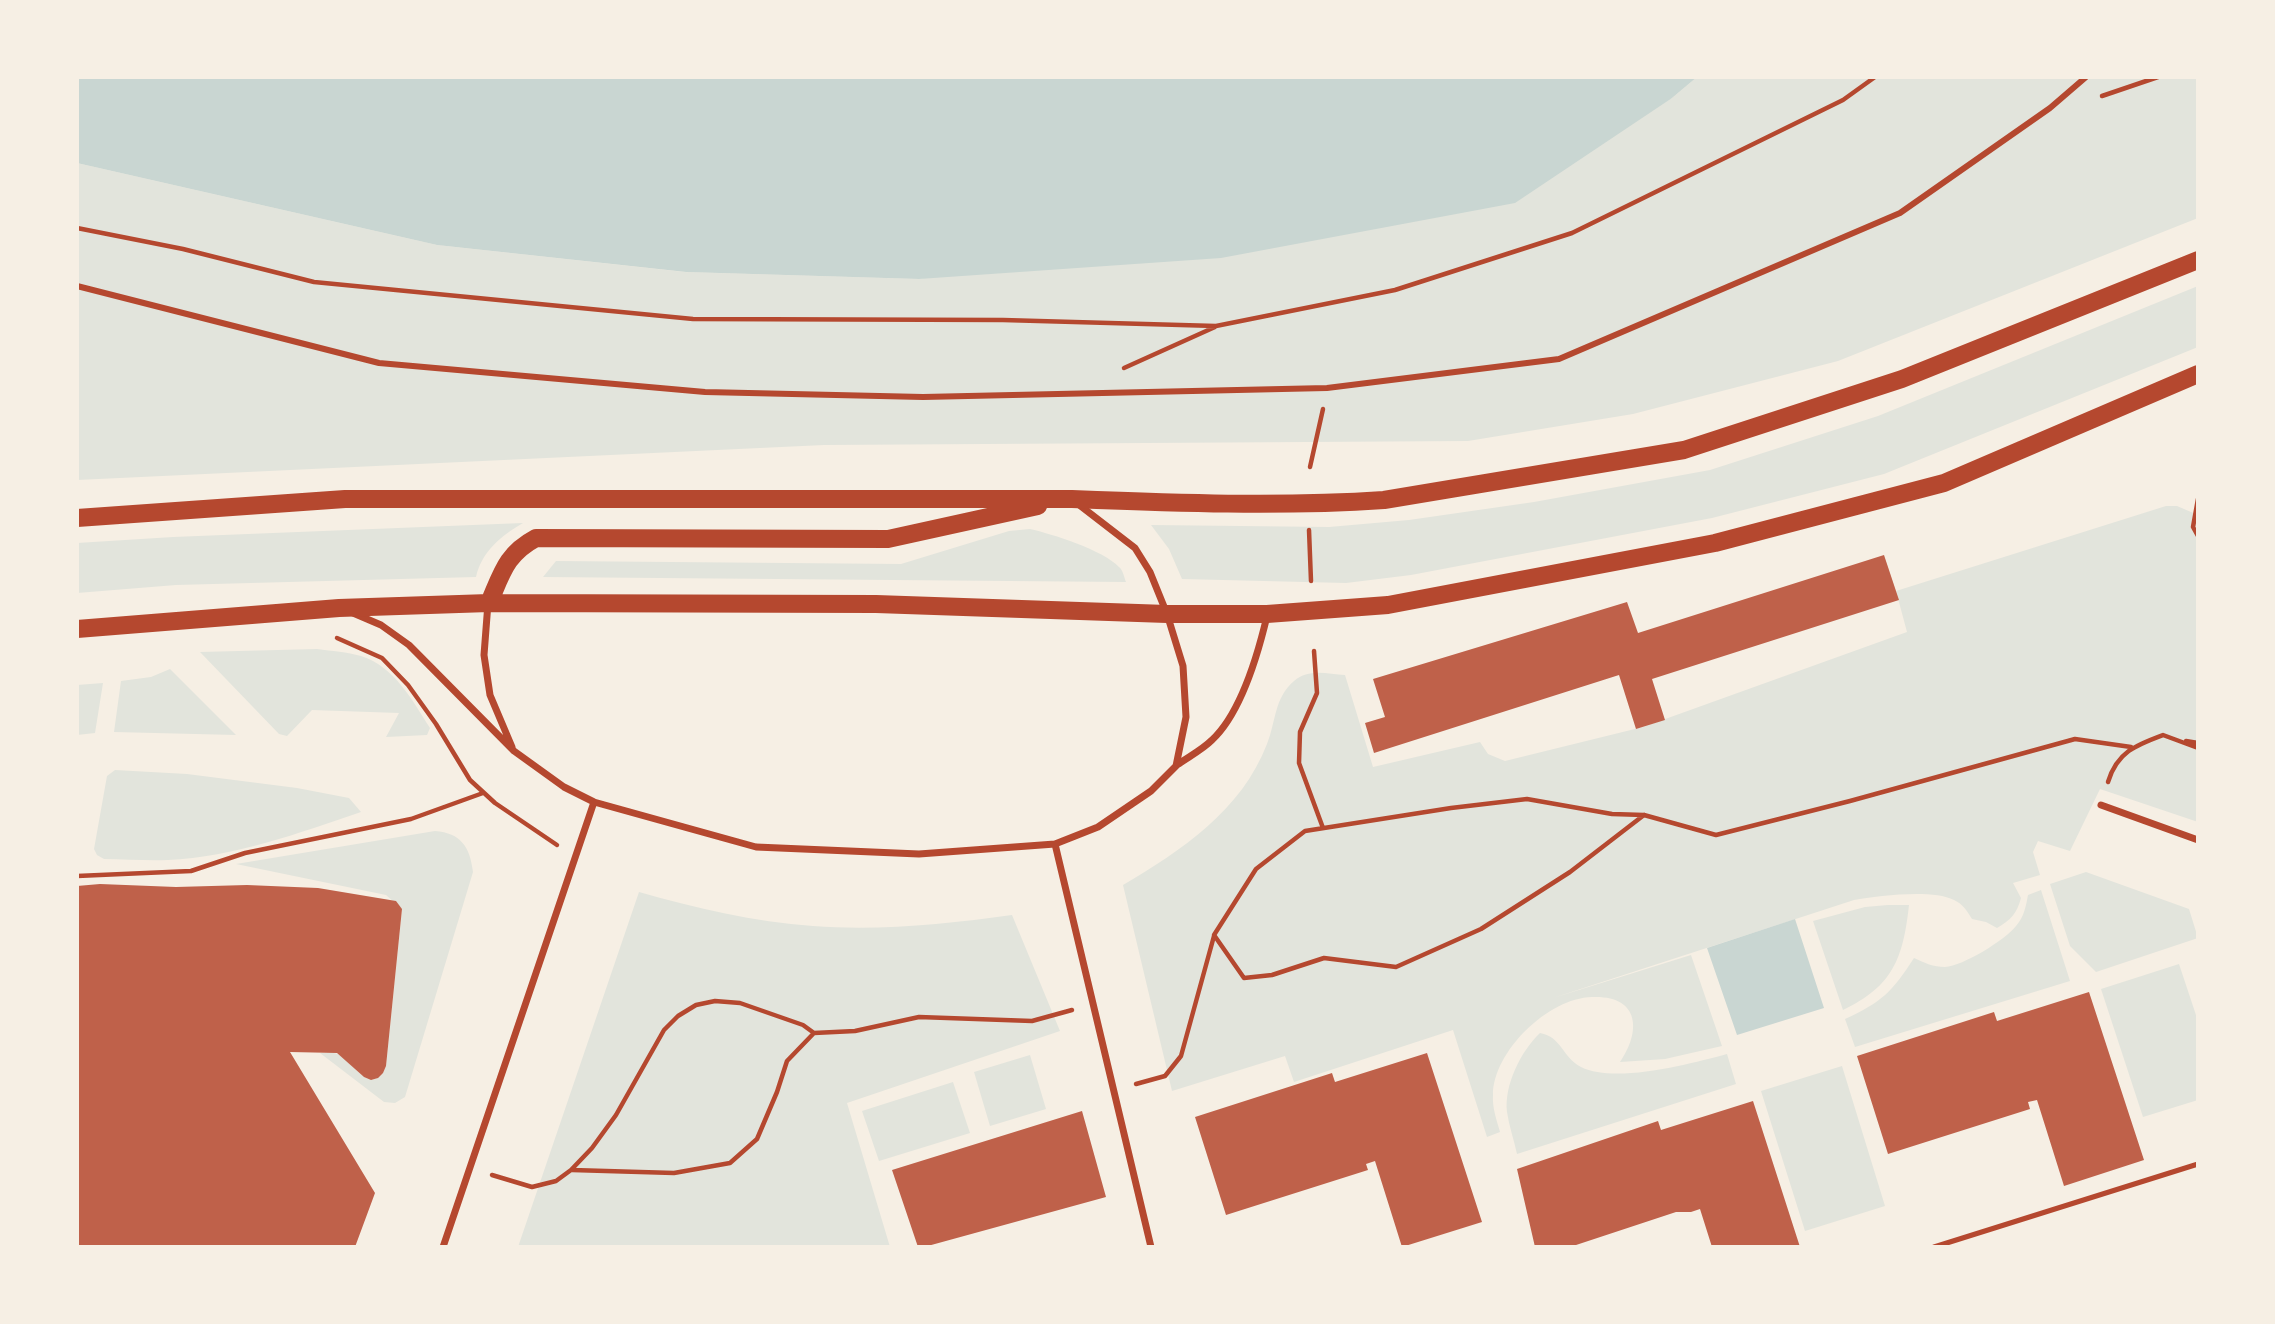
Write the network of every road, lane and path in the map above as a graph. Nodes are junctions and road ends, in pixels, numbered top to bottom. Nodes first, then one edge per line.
1 (1875, 77) edge
2 (2085, 77) edge
3 (77, 228) edge
4 (2198, 260) edge
5 (77, 286) edge
6 (1216, 326) junction
7 (1116, 371) dead end
8 (2198, 374) edge
9 (1327, 388) junction
10 (1310, 467) dead end
11 (1072, 499) junction
12 (2198, 499) edge
13 (77, 518) edge
14 (1308, 527) dead end
15 (2198, 536) edge
16 (1311, 581) dead end
17 (489, 603) junction
18 (339, 608) junction
19 (1167, 614) junction
20 (1267, 614) junction
21 (77, 629) edge
22 (329, 635) dead end
23 (1314, 651) dead end
24 (2198, 746) edge
25 (2131, 747) junction
26 (514, 751) junction
27 (1176, 766) junction
28 (483, 793) junction
29 (594, 802) junction
30 (2101, 805) joint
31 (1644, 815) junction
32 (1323, 829) junction
33 (2198, 840) edge
34 (1055, 844) junction
35 (576, 857) junction
36 (77, 876) edge
37 (1214, 935) junction
38 (1093, 1004) junction
39 (814, 1033) junction
40 (1165, 1076) dead end
41 (2198, 1164) edge
42 (470, 1169) junction
43 (571, 1170) junction
44 (443, 1247) edge
45 (1151, 1247) edge
46 (1934, 1247) edge

1 - 6 path
2 - 9 street
3 - 6 path
4 - 11 main road
5 - 9 street
6 - 7 path
8 - 20 main road
9 - 10 path
11 - 13 main road
11 - 17 main road
11 - 19 street
12 - 15 path
14 - 16 path
17 - 18 main road
17 - 19 main road
17 - 26 street
18 - 21 main road
18 - 26 street
19 - 20 main road
19 - 27 street
20 - 27 street
22 - 28 path
23 - 32 path
24 - 25 path
25 - 30 path
25 - 31 path
26 - 29 street
27 - 34 street
28 - 35 path
28 - 36 path
29 - 34 street
29 - 35 street
30 - 33 street
31 - 32 path
31 - 37 path
32 - 37 path
34 - 38 street
35 - 42 street
37 - 40 path
38 - 39 path
38 - 45 street
39 - 43 path
39 - 43 path
41 - 46 lane
42 - 43 path
42 - 44 street

